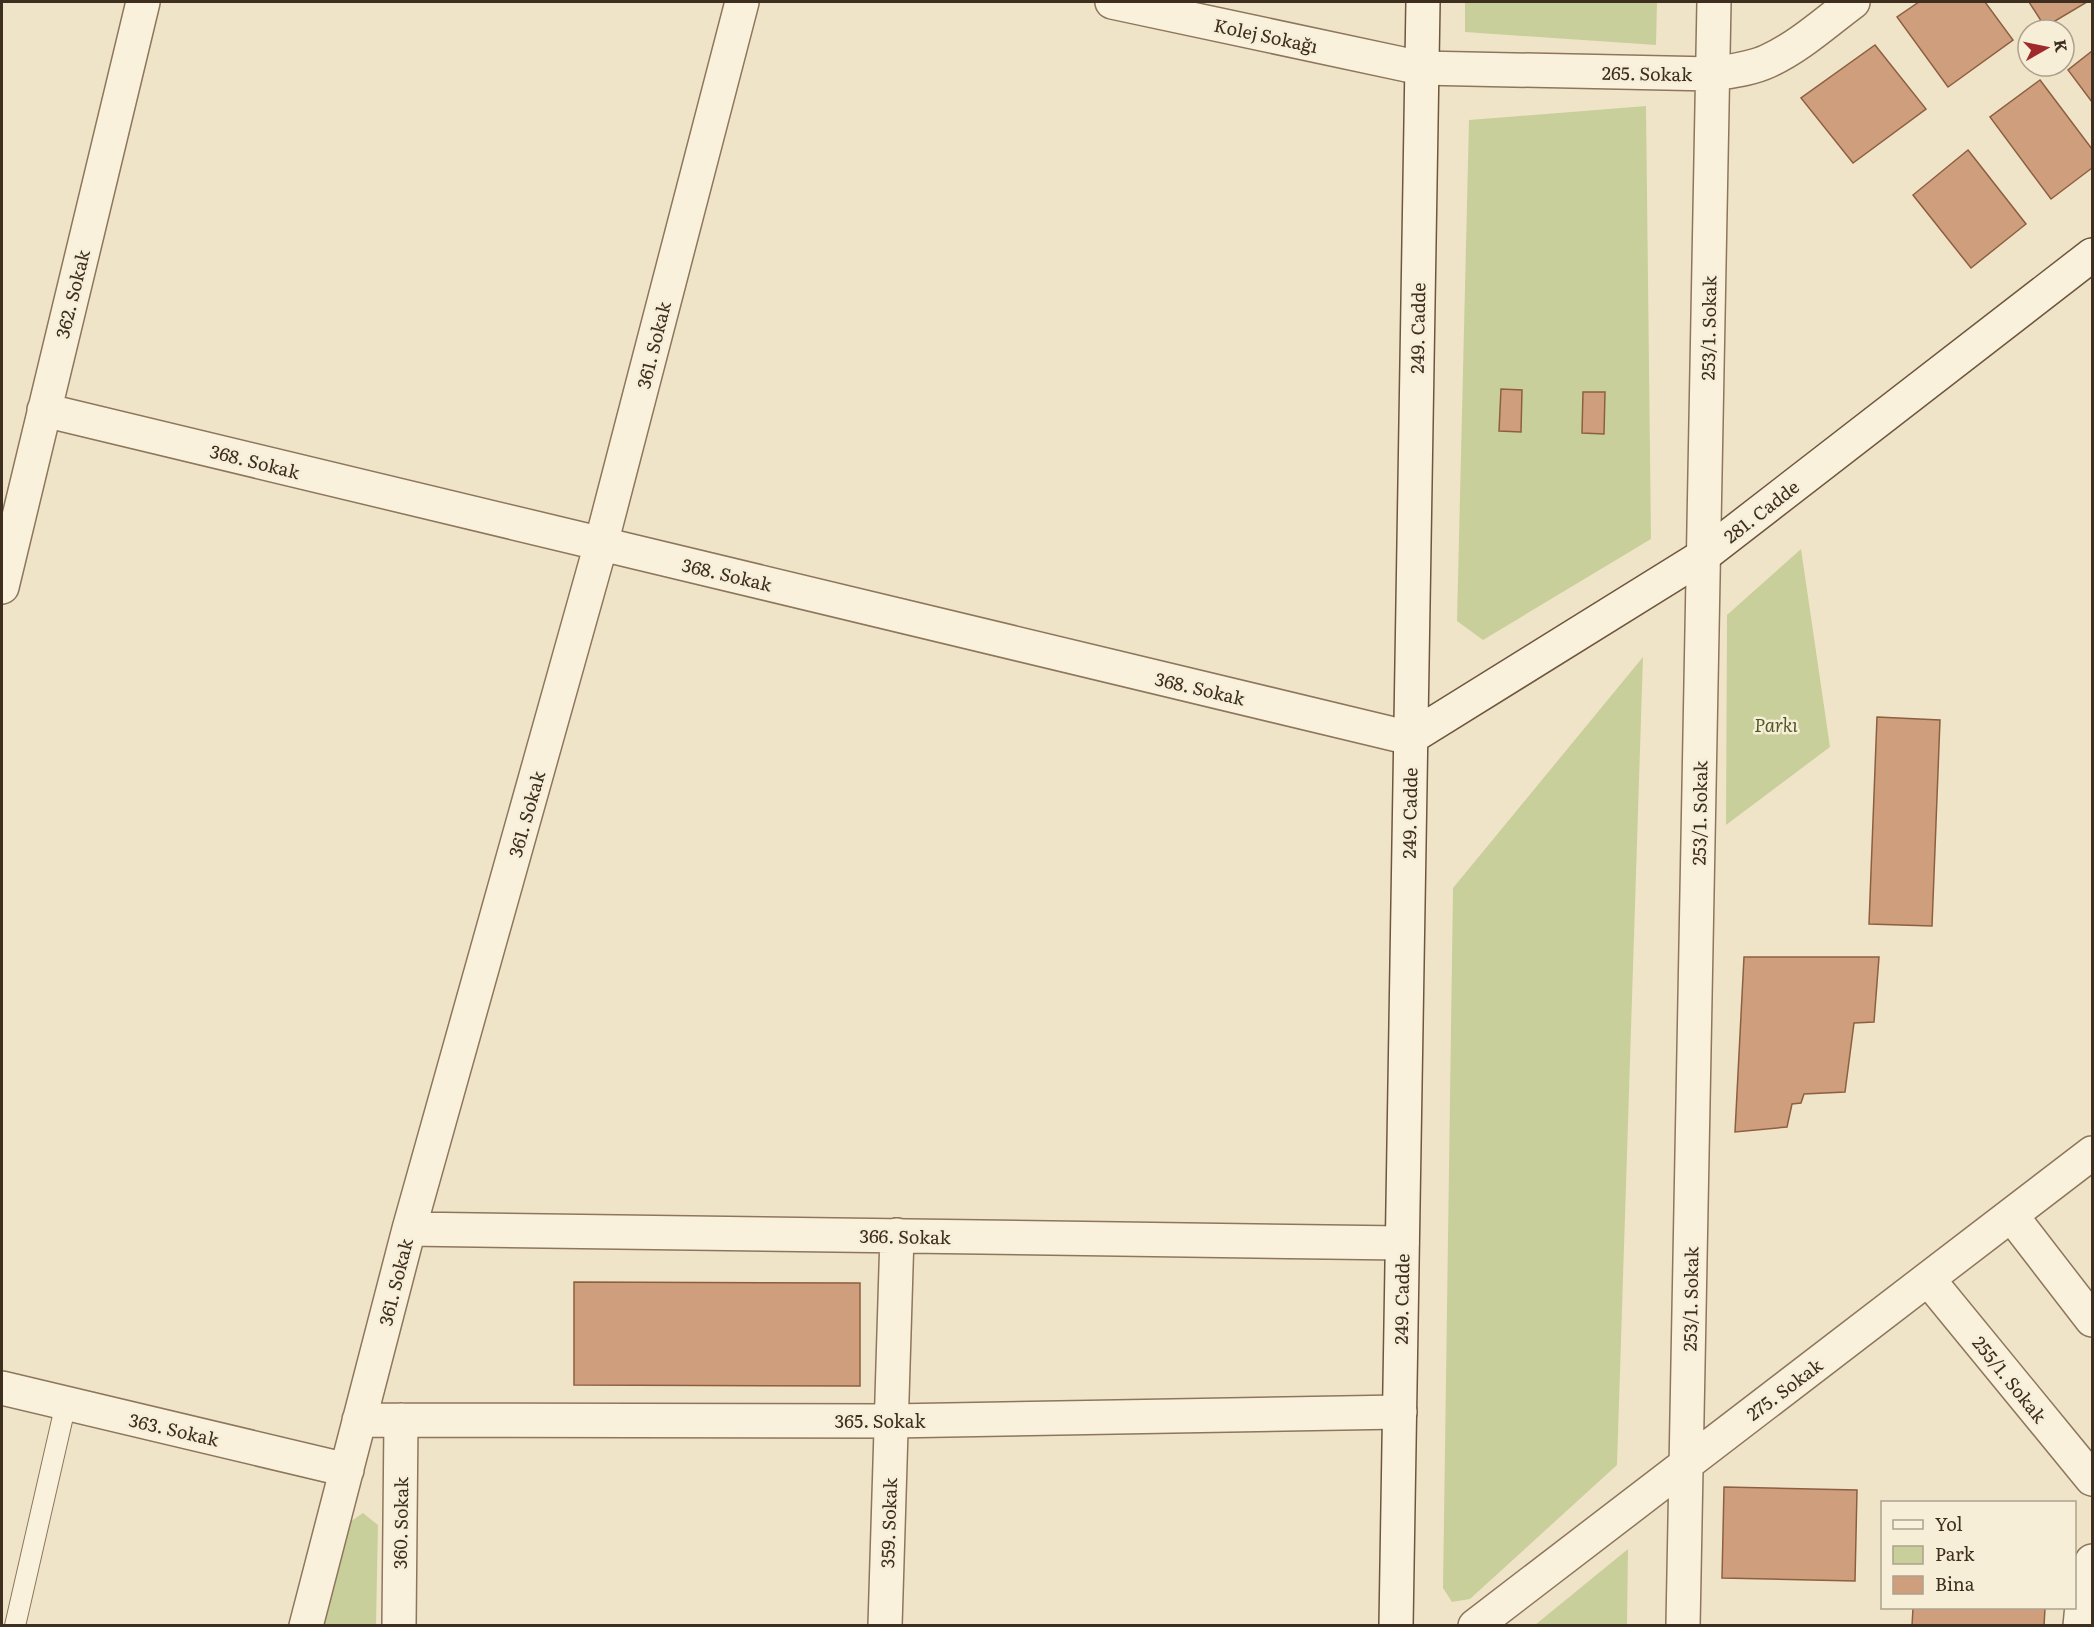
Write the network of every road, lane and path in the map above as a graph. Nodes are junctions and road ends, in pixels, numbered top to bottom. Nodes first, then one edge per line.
1 (143, 2) edge
2 (742, 2) edge
3 (1112, 2) edge
4 (1423, 2) edge
5 (1714, 2) edge
6 (1853, 2) edge
7 (1421, 68) junction
8 (1713, 74) junction
9 (2092, 255) edge
10 (44, 410) junction
11 (602, 544) junction
12 (1703, 556) junction
13 (2, 587) edge
14 (1410, 738) junction
15 (2092, 1152) edge
16 (2011, 1215) junction
17 (409, 1228) junction
18 (897, 1235) junction
19 (1402, 1242) junction
20 (1928, 1279) junction
21 (2092, 1320) edge
22 (2, 1388) edge
23 (66, 1403) junction
24 (1400, 1412) junction
25 (359, 1420) junction
26 (401, 1420) junction
27 (892, 1420) junction
28 (1687, 1463) junction
29 (346, 1470) junction
30 (2092, 1479) edge
31 (2092, 1561) edge
32 (15, 1626) edge
33 (306, 1626) edge
34 (399, 1626) edge
35 (885, 1626) edge
36 (1396, 1626) edge
37 (1475, 1626) edge
38 (1683, 1626) edge
39 (2080, 1626) edge

1 - 10 street, 362. Sokak
2 - 11 street, 361. Sokak
3 - 7 street, Kolej Sokağı
4 - 7 street, 249. Cadde
5 - 8 street, 253/1. Sokak
6 - 8 street, 265. Sokak
7 - 8 street, 265. Sokak
7 - 14 street, 249. Cadde
8 - 12 street, 253/1. Sokak
9 - 12 street, 281. Cadde
10 - 11 street, 368. Sokak
10 - 13 street, 362. Sokak
11 - 14 street, 368. Sokak
11 - 17 street, 361. Sokak
12 - 14 street, 281. Cadde
12 - 28 street, 253/1. Sokak
14 - 19 street, 249. Cadde
15 - 16 street, 275. Sokak
16 - 20 street, 275. Sokak
16 - 21 street
17 - 18 street, 366. Sokak
17 - 25 street, 361. Sokak
18 - 19 street, 366. Sokak
18 - 27 street, 359. Sokak
19 - 24 street, 249. Cadde
20 - 28 street, 275. Sokak
20 - 30 street, 255/1. Sokak
22 - 23 street, 363. Sokak
23 - 29 street, 363. Sokak
23 - 32 lane
24 - 27 street, 365. Sokak
24 - 36 street, 249. Cadde
25 - 26 street, 365. Sokak
25 - 29 street, 361. Sokak
26 - 27 street, 365. Sokak
26 - 34 street, 360. Sokak
27 - 35 street, 359. Sokak
28 - 37 street, 275. Sokak
28 - 38 street, 253/1. Sokak
29 - 33 street, 361. Sokak
31 - 39 street

